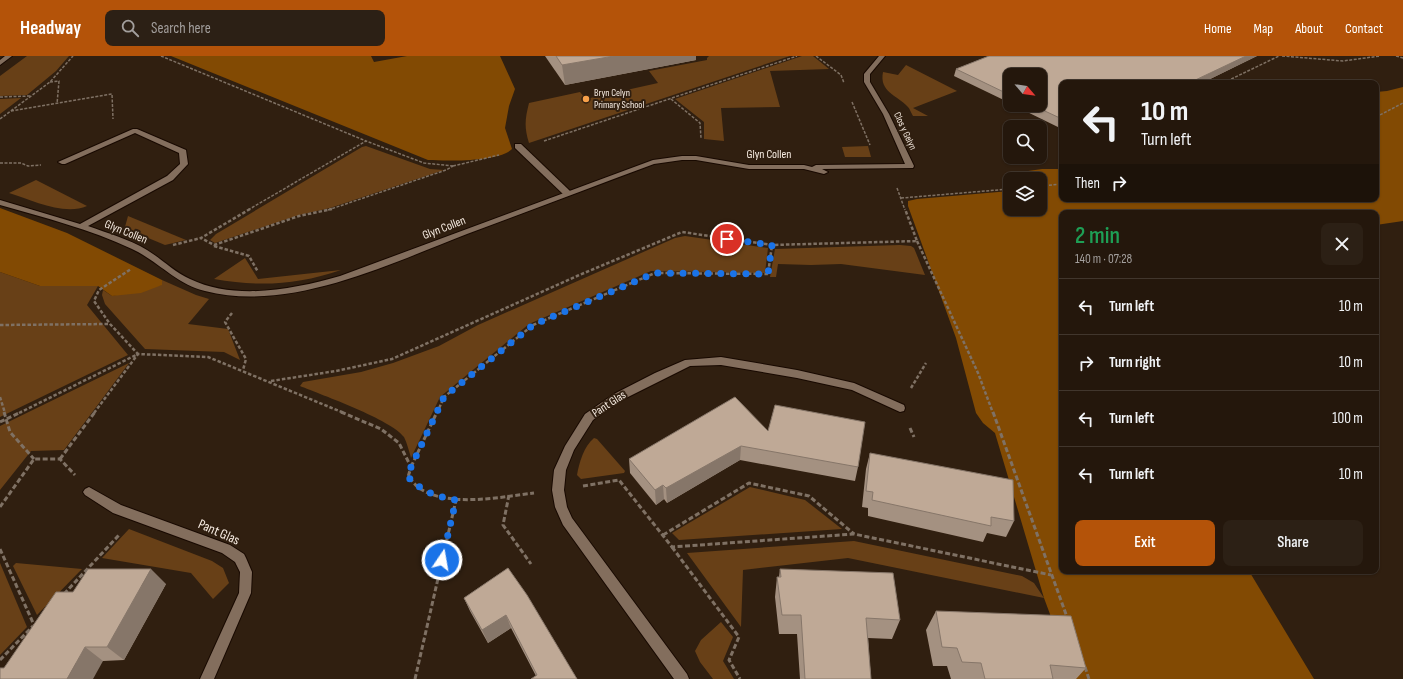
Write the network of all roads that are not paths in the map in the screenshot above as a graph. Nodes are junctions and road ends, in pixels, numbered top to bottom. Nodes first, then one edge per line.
1 (9, 56) edge
2 (882, 56) edge
3 (0, 63) edge
4 (520, 148) road end
5 (62, 162) dead end
6 (804, 167) junction
7 (824, 172) dead end
8 (568, 193) junction
9 (0, 202) edge
10 (80, 228) junction
11 (900, 408) road end
12 (89, 492) dead end
13 (207, 679) edge
14 (682, 679) edge

1 - 3 street
2 - 6 street, Clos y Gelyn
4 - 8 street
5 - 10 street, Glyn Collen
6 - 7 street, Glyn Collen
6 - 8 street, Glyn Collen
8 - 10 street, Glyn Collen
9 - 10 street, Glyn Collen
11 - 14 street, Pant Glas
12 - 13 street, Pant Glas

